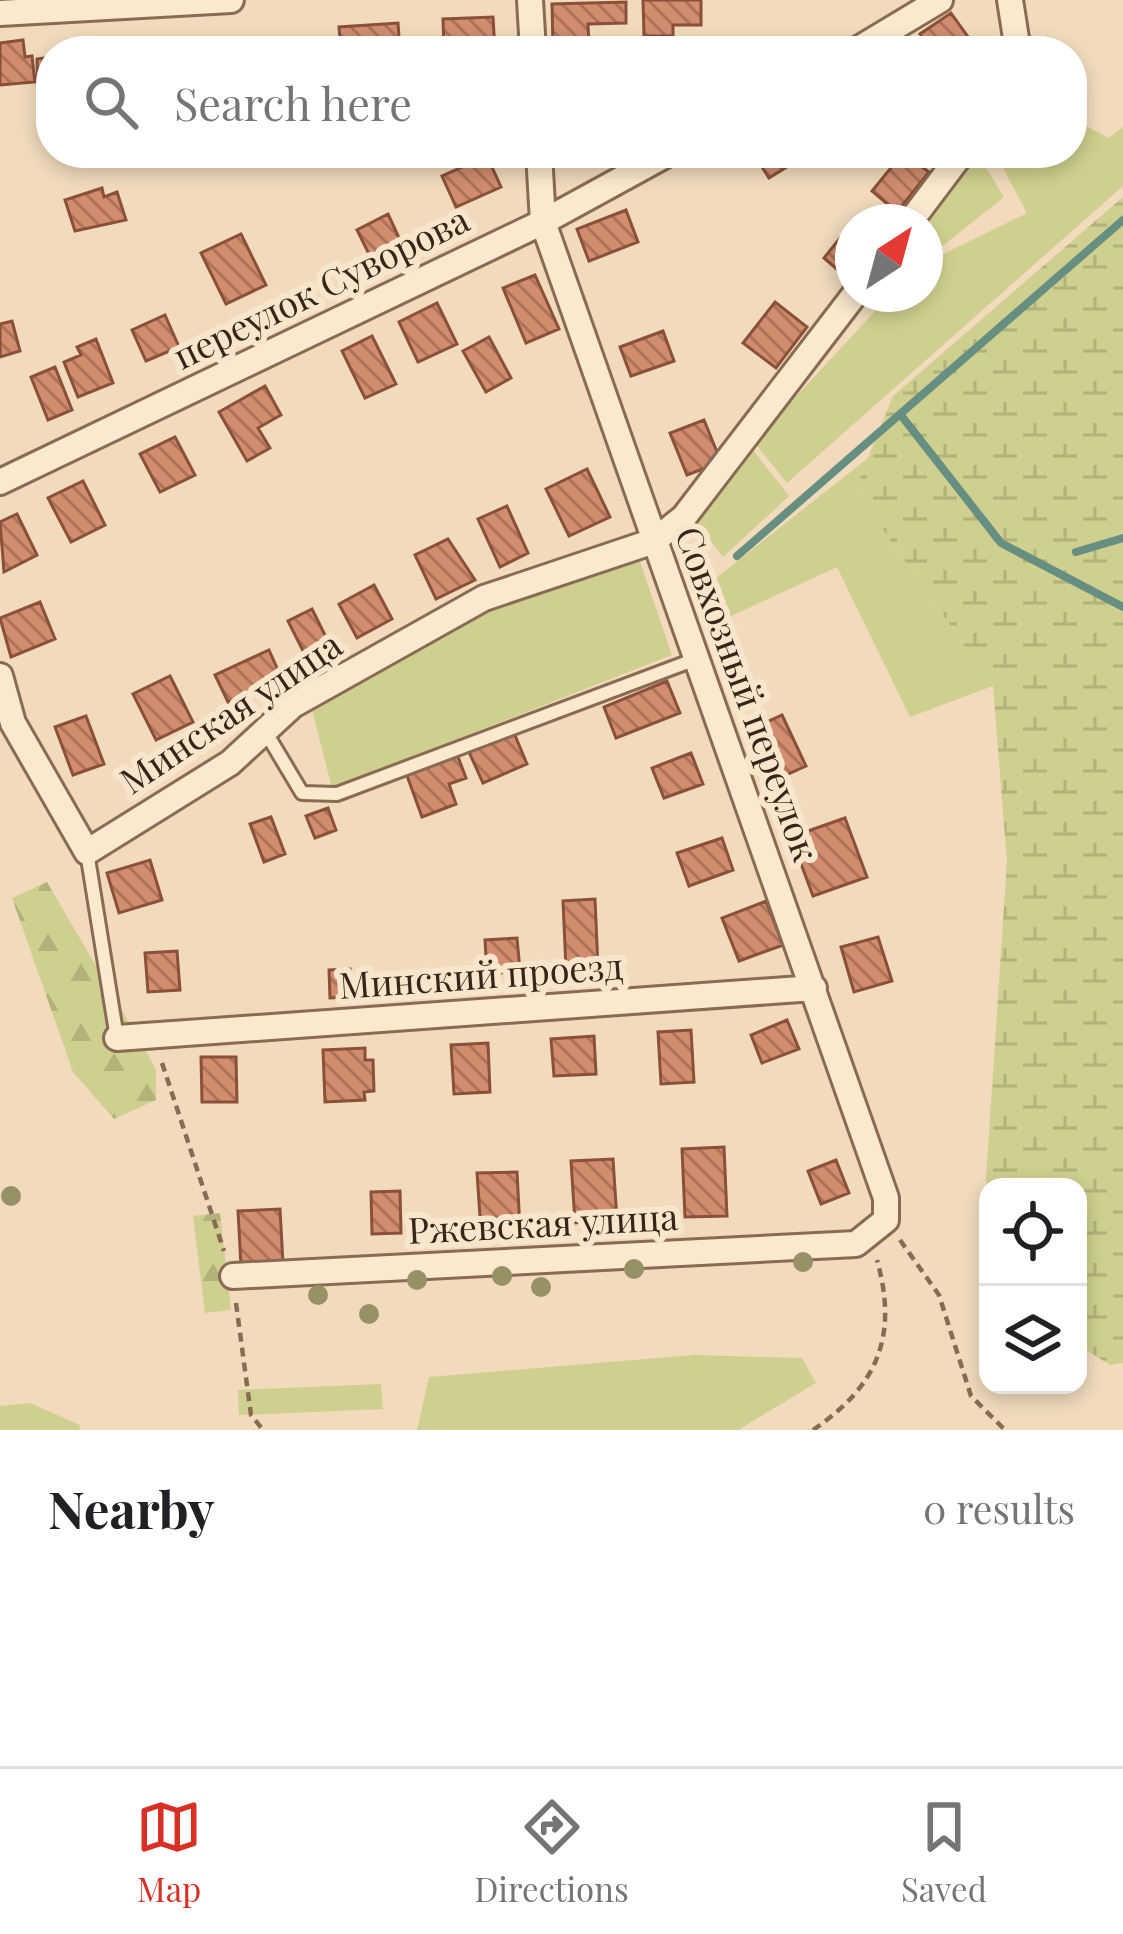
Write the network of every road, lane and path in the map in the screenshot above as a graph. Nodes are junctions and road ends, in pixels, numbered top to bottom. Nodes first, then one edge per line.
1 (230, 0) edge
2 (530, 0) edge
3 (940, 0) edge
4 (1010, 0) edge
5 (0, 13) edge
6 (532, 36) edge
7 (880, 36) edge
8 (1016, 36) edge
9 (540, 168) edge
10 (642, 168) edge
11 (951, 168) edge
12 (924, 204) edge
13 (543, 222) junction
14 (841, 312) edge
15 (0, 482) edge
16 (654, 541) junction
17 (696, 658) junction
18 (0, 676) edge
19 (265, 731) junction
20 (87, 852) junction
21 (814, 988) junction
22 (153, 1036) junction
23 (117, 1038) joint
24 (886, 1220) junction
25 (232, 1276) junction
26 (263, 1430) edge
27 (814, 1430) edge
28 (1006, 1430) edge

1 - 5 street
2 - 6 street
3 - 7 street
4 - 8 street
9 - 13 street, Совхозный переулок
10 - 13 street, переулок Суворова
11 - 12 street
13 - 15 street, переулок Суворова
13 - 16 street, Совхозный переулок
14 - 16 street, Минская улица
16 - 17 street, Совхозный переулок
16 - 19 street, Минская улица
17 - 19 lane
17 - 21 street, Совхозный переулок
18 - 20 street
19 - 20 street, Минская улица
20 - 23 lane
21 - 22 street, Минский проезд
21 - 24 street, Совхозный переулок
22 - 23 street, Минский проезд
22 - 25 path
24 - 25 street, Ржевская улица
24 - 27 path
24 - 28 path
25 - 26 path

